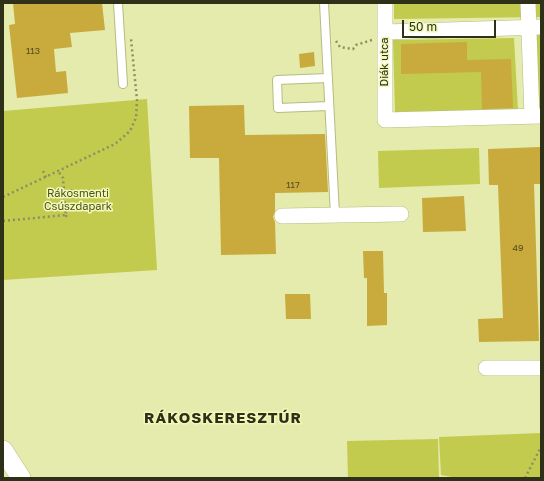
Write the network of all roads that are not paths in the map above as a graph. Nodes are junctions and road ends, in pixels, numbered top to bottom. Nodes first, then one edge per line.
1 (118, 3) edge
2 (324, 3) edge
3 (384, 3) edge
4 (528, 3) edge
5 (535, 27) edge
6 (385, 36) junction
7 (328, 78) junction
8 (124, 84) dead end
9 (329, 106) junction
10 (537, 116) edge
11 (401, 214) dead end
12 (282, 216) dead end
13 (335, 216) junction
14 (486, 368) dead end
15 (541, 368) edge
16 (3, 450) edge
17 (21, 478) edge

1 - 8 lane
2 - 7 lane
3 - 6 street, Diák utca
4 - 5 street
5 - 6 street
5 - 10 street
6 - 10 street, Diák utca
7 - 9 lane
7 - 9 lane
9 - 13 lane
11 - 13 street
12 - 13 street
14 - 15 street
16 - 17 street

